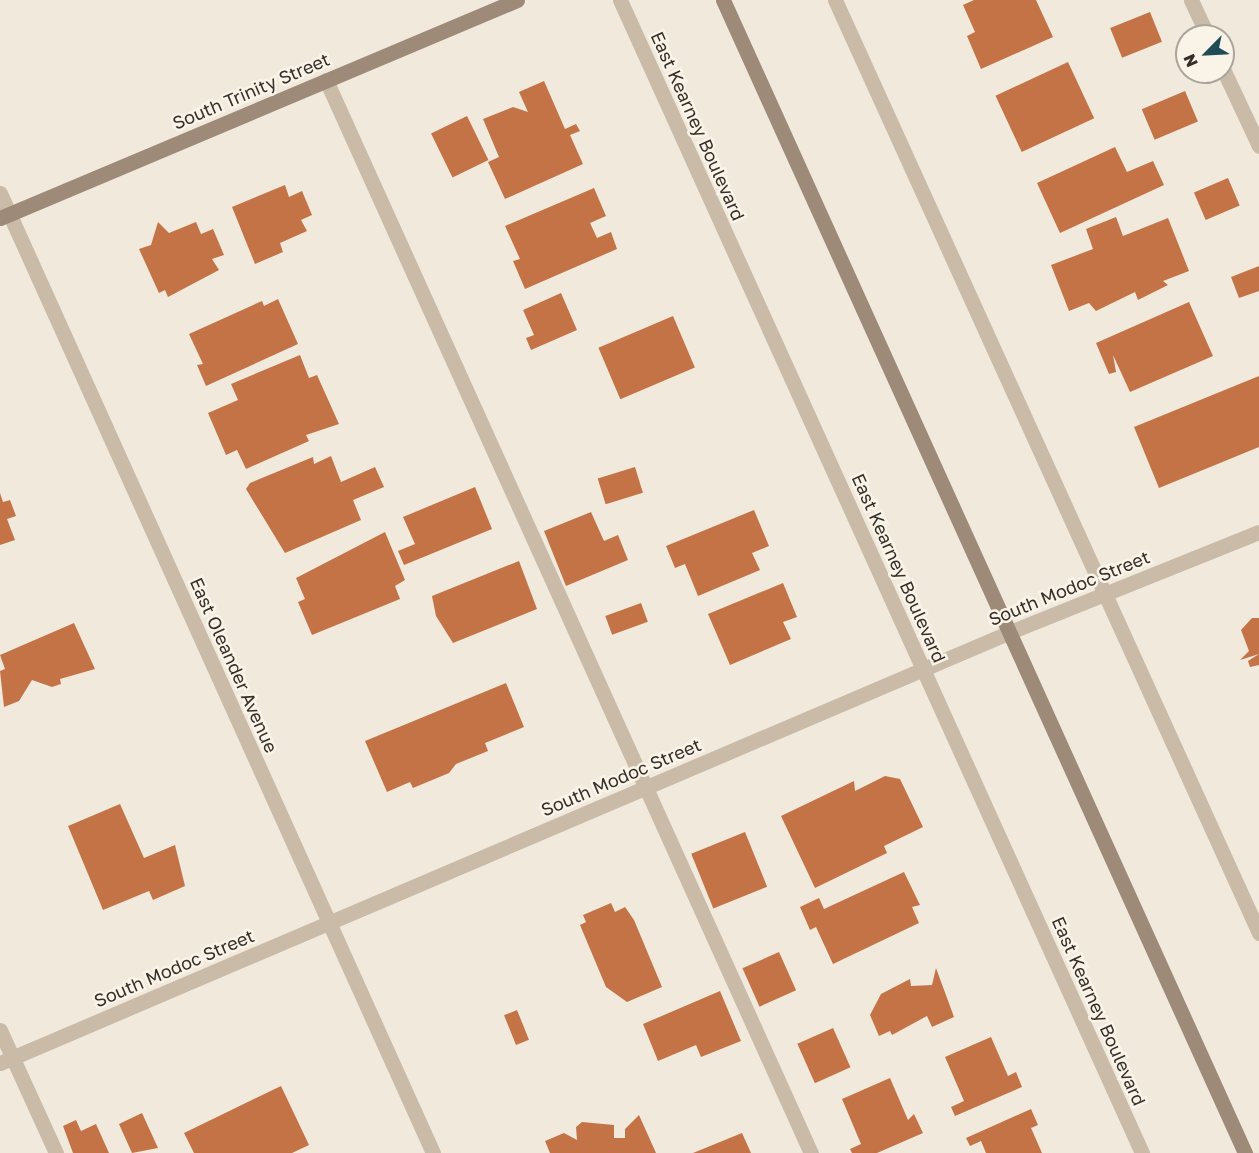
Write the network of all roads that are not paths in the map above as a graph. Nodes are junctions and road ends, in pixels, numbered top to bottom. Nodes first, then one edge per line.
1 (517, 0) edge
2 (620, 0) edge
3 (723, 0) edge
4 (835, 0) edge
5 (1191, 0) edge
6 (1202, 24) edge
7 (326, 80) junction
8 (1230, 84) edge
9 (1259, 146) edge
10 (0, 193) edge
11 (5, 216) edge
12 (1259, 531) edge
13 (1105, 594) junction
14 (1010, 632) junction
15 (924, 669) junction
16 (646, 788) junction
17 (329, 923) junction
18 (1259, 933) edge
19 (0, 1030) edge
20 (6, 1060) edge
21 (56, 1153) edge
22 (434, 1153) edge
23 (811, 1153) edge
24 (1142, 1153) edge
25 (1245, 1153) edge

1 - 7 main road, South Trinity Street
2 - 15 street, East Kearney Boulevard
3 - 14 main road
4 - 13 street
5 - 6 street
7 - 11 main road, South Trinity Street
7 - 16 street
8 - 9 street
10 - 11 street, East Oleander Avenue
11 - 17 street, East Oleander Avenue
12 - 13 street, South Modoc Street
13 - 14 street, South Modoc Street
13 - 18 street
14 - 15 street, South Modoc Street
14 - 25 main road
15 - 16 street, South Modoc Street
15 - 24 street, East Kearney Boulevard
16 - 17 street, South Modoc Street
16 - 23 street
17 - 20 street, South Modoc Street
17 - 22 street, East Oleander Avenue
19 - 20 street
20 - 21 street

